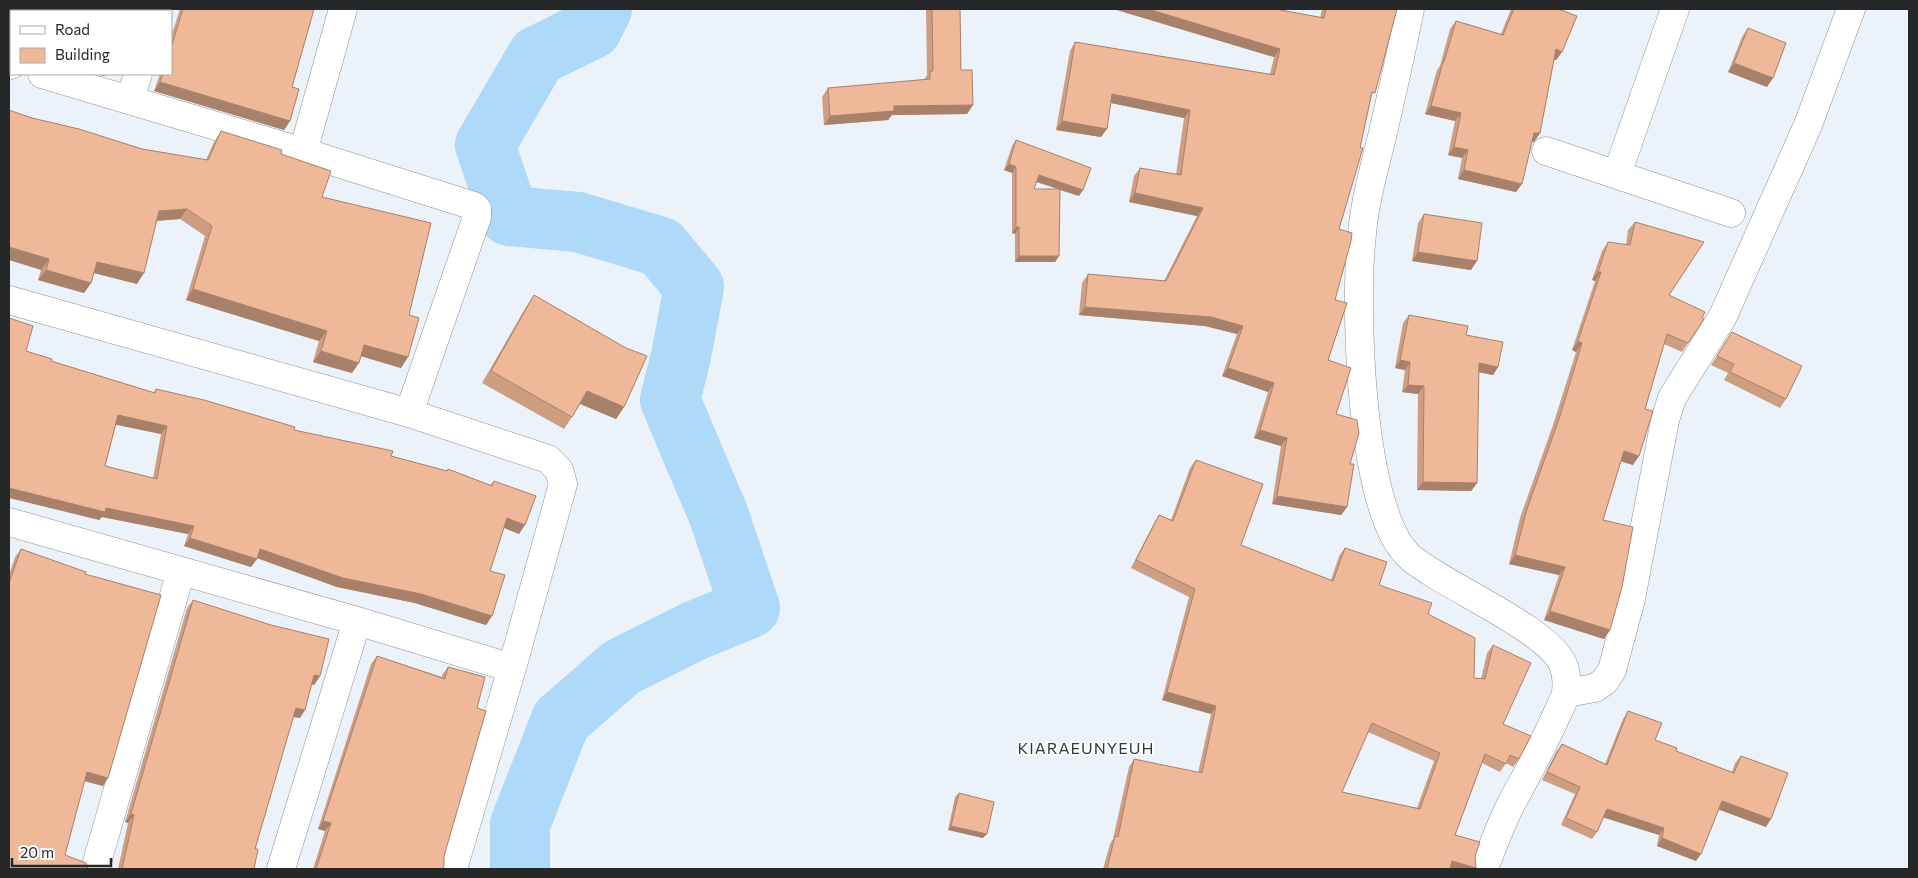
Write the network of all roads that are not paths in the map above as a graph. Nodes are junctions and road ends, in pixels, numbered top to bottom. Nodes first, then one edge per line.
1 (343, 9) edge
2 (1410, 9) edge
3 (1675, 9) edge
4 (1851, 9) edge
5 (45, 75) edge
6 (138, 75) edge
7 (130, 100) junction
8 (1546, 151) dead end
9 (303, 152) junction
10 (1617, 174) junction
11 (1731, 213) dead end
12 (9, 300) edge
13 (409, 413) junction
14 (9, 522) edge
15 (181, 572) junction
16 (357, 622) junction
17 (512, 668) junction
18 (1566, 693) junction
19 (94, 869) edge
20 (281, 869) edge
21 (453, 869) edge
22 (1484, 869) edge

1 - 9 street
2 - 18 street
3 - 10 street
4 - 18 street
5 - 7 street
6 - 7 street
7 - 9 street
8 - 10 street
9 - 13 street
10 - 11 street
12 - 13 street
13 - 17 street
14 - 15 street
15 - 16 street
15 - 19 street
16 - 17 street
16 - 20 street
17 - 21 street
18 - 22 street

